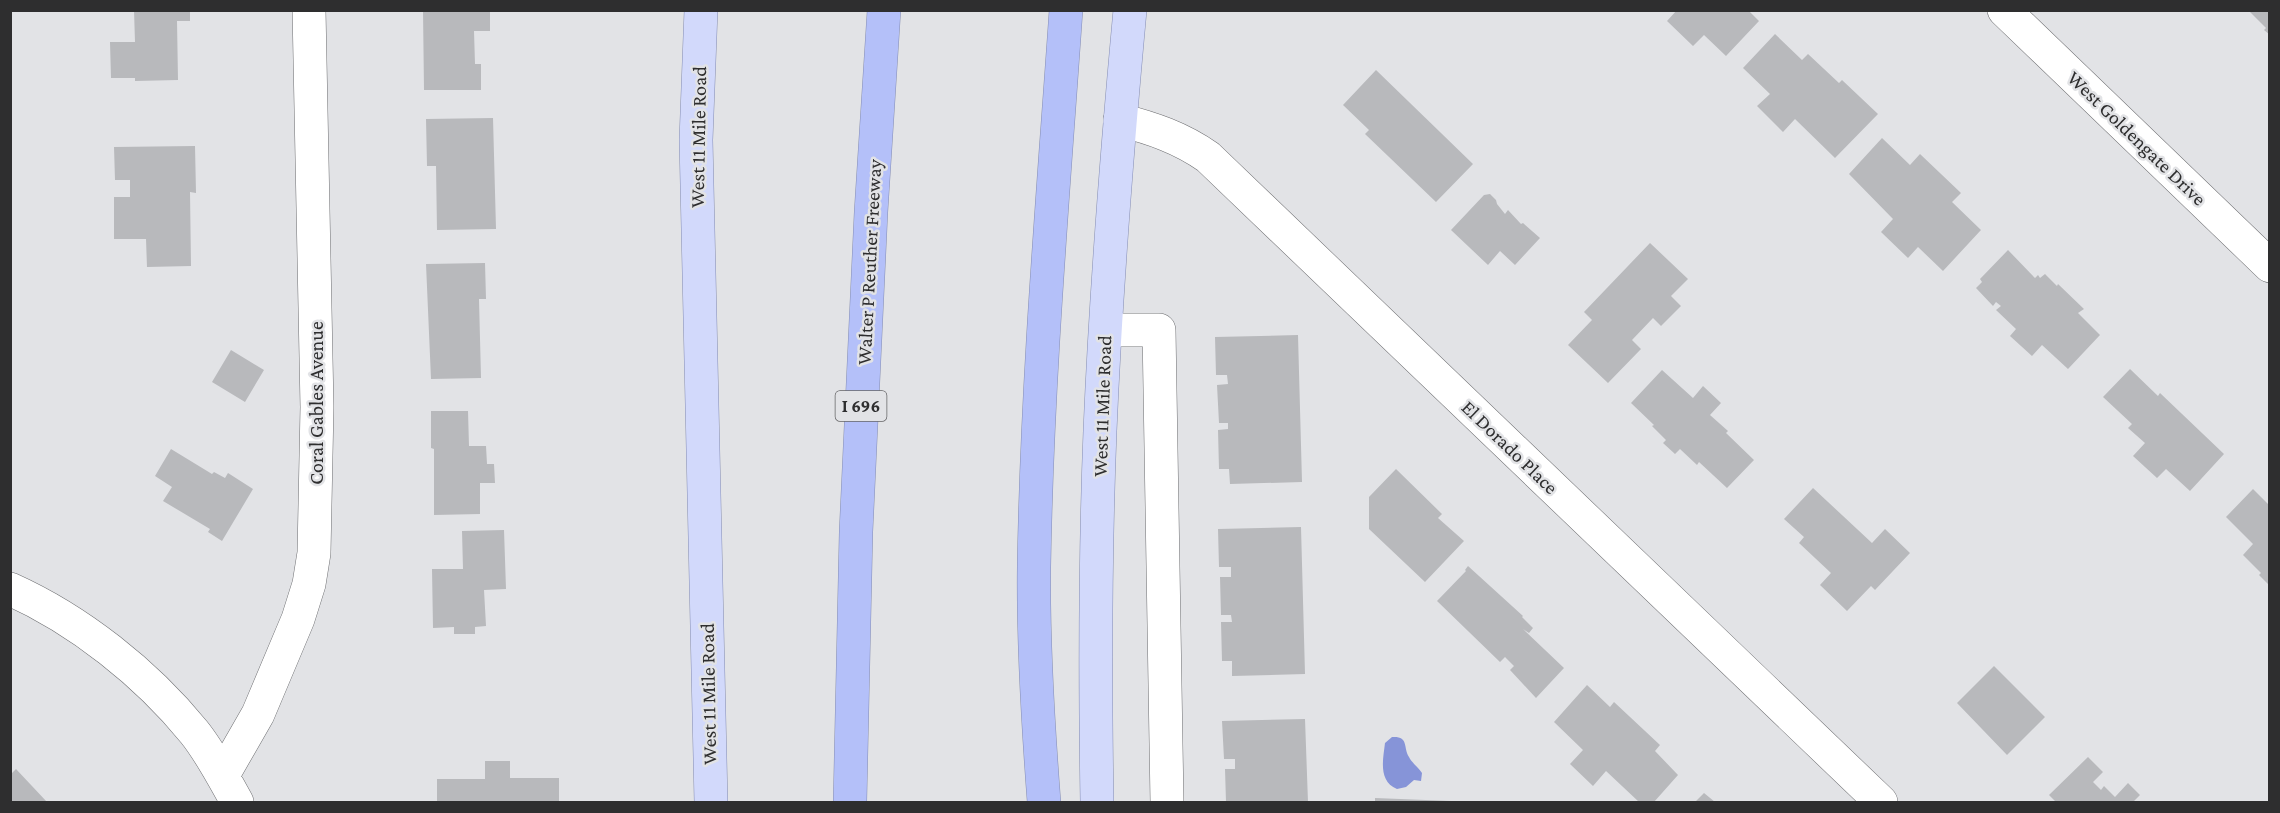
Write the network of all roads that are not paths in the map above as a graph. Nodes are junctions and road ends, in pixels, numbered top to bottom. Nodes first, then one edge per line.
1 (309, 10) edge
2 (701, 10) edge
3 (884, 10) edge
4 (1066, 10) edge
5 (1130, 10) edge
6 (2004, 10) edge
7 (1120, 120) junction
8 (2270, 266) edge
9 (1106, 330) junction
10 (10, 589) edge
11 (230, 789) edge
12 (711, 802) edge
13 (850, 802) edge
14 (1044, 802) edge
15 (1097, 802) edge
16 (1167, 802) edge
17 (1881, 802) edge

1 - 11 street, Coral Gables Avenue
2 - 12 main road, West 11 Mile Road
3 - 13 highway, Walter P Reuther Freeway / I 696
4 - 14 highway
5 - 7 main road, West 11 Mile Road
6 - 8 street, West Goldengate Drive
7 - 9 main road, West 11 Mile Road
7 - 17 street, El Dorado Place
9 - 15 main road, West 11 Mile Road
9 - 16 street
10 - 11 street

